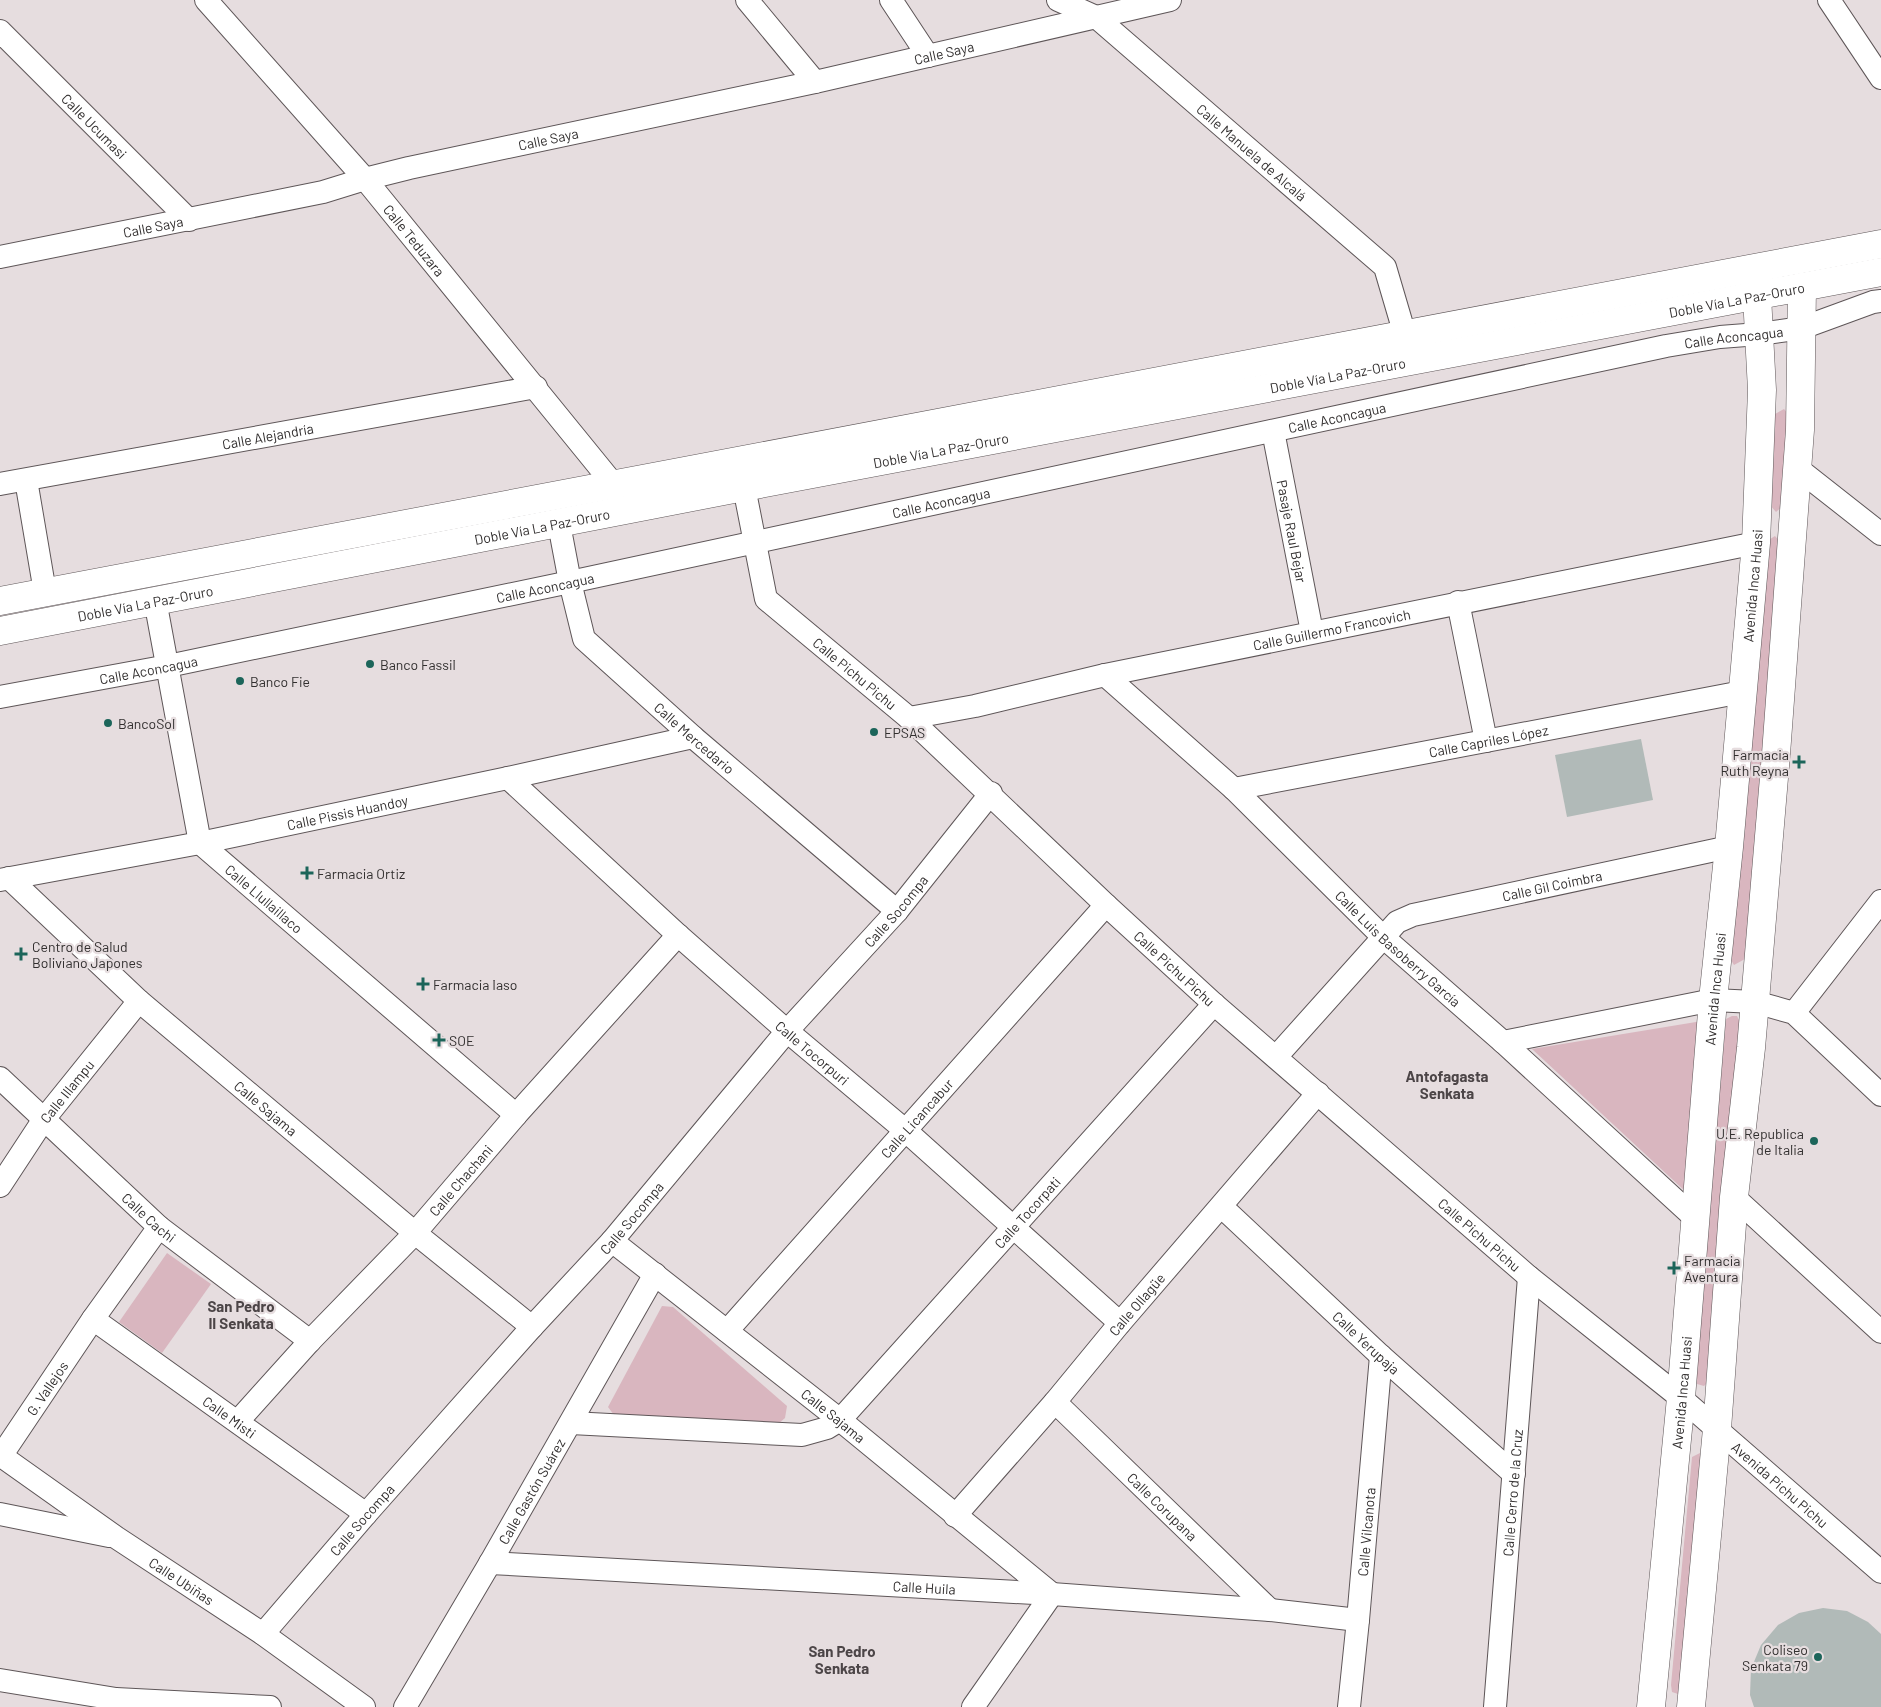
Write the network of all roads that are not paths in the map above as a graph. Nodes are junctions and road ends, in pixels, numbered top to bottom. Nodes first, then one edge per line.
1 (206, 0) edge
2 (748, 0) edge
3 (891, 0) edge
4 (1058, 0) edge
5 (1170, 0) edge
6 (1829, 0) edge
7 (1096, 17) junction
8 (0, 31) edge
9 (928, 56) junction
10 (1881, 78) edge
11 (815, 82) junction
12 (365, 179) junction
13 (189, 220) junction
14 (1881, 244) edge
15 (0, 257) edge
16 (1752, 269) junction
17 (1881, 272) edge
18 (1802, 287) junction
19 (1757, 296) junction
20 (1881, 301) edge
21 (1802, 328) junction
22 (1759, 334) junction
23 (1405, 335) junction
24 (536, 387) junction
25 (1273, 431) junction
26 (1798, 468) junction
27 (26, 480) junction
28 (0, 484) edge
29 (614, 485) junction
30 (744, 487) junction
31 (1794, 518) junction
32 (559, 524) junction
33 (1756, 530) junction
34 (1881, 534) edge
35 (755, 542) junction
36 (570, 582) junction
37 (45, 592) junction
38 (156, 600) junction
39 (0, 601) edge
40 (1458, 602) junction
41 (0, 631) edge
42 (1312, 632) junction
43 (168, 666) junction
44 (1105, 675) junction
45 (1742, 692) junction
46 (0, 697) edge
47 (909, 718) junction
48 (693, 737) junction
49 (1486, 741) junction
50 (508, 778) junction
51 (1234, 789) junction
52 (990, 793) junction
53 (200, 842) junction
54 (1729, 847) junction
55 (4, 879) edge
56 (1881, 901) edge
57 (1106, 905) junction
58 (896, 911) junction
59 (678, 935) junction
60 (1383, 938) junction
61 (139, 1000) junction
62 (1713, 1000) junction
63 (1755, 1002) junction
64 (1214, 1004) junction
65 (1794, 1013) junction
66 (787, 1031) junction
67 (1503, 1042) junction
68 (1276, 1057) junction
69 (0, 1078) edge
70 (1318, 1094) junction
71 (1881, 1095) edge
72 (516, 1116) junction
73 (44, 1119) junction
74 (906, 1131) junction
75 (0, 1186) edge
76 (1734, 1197) junction
77 (1222, 1207) junction
78 (1696, 1219) junction
79 (159, 1227) junction
80 (1013, 1228) junction
81 (415, 1234) junction
82 (612, 1241) junction
83 (654, 1274) junction
84 (1529, 1278) junction
85 (93, 1319) junction
86 (1120, 1323) junction
87 (532, 1327) junction
88 (727, 1331) junction
89 (1881, 1332) edge
90 (310, 1341) junction
91 (1381, 1356) junction
92 (1681, 1398) junction
93 (1055, 1402) junction
94 (840, 1420) junction
95 (238, 1421) junction
96 (571, 1423) junction
97 (1717, 1429) junction
98 (0, 1456) edge
99 (1514, 1474) junction
100 (0, 1514) edge
101 (366, 1514) junction
102 (955, 1516) junction
103 (117, 1538) junction
104 (490, 1563) junction
105 (1881, 1572) edge
106 (1052, 1594) junction
107 (1270, 1610) junction
108 (1358, 1620) junction
109 (263, 1634) junction
110 (0, 1680) edge
111 (115, 1703) edge
112 (270, 1707) edge
113 (364, 1707) edge
114 (404, 1707) edge
115 (973, 1707) edge
116 (1349, 1707) edge
117 (1495, 1707) edge
118 (1651, 1707) edge
119 (1691, 1707) edge

1 - 12 street, Calle Teduzara
2 - 11 street
3 - 9 street
4 - 7 street, Calle Manuela de Alcalá
5 - 7 street, Calle Saya
6 - 10 street
7 - 9 street, Calle Saya
7 - 23 street, Calle Manuela de Alcalá
8 - 13 street, Calle Ucumasi
9 - 11 street, Calle Saya
11 - 12 street, Calle Saya
12 - 13 street, Calle Saya
12 - 24 street, Calle Teduzara
13 - 15 street, Calle Saya
14 - 16 main road, Doble Vía La Paz-Oruro
16 - 19 main road, Avenida Inca Huasi
16 - 23 main road, Doble Vía La Paz-Oruro
17 - 18 main road, Doble Vía La Paz-Oruro
18 - 19 main road, Doble Vía La Paz-Oruro
18 - 21 main road
19 - 22 main road, Avenida Inca Huasi
19 - 30 main road, Doble Vía La Paz-Oruro
20 - 21 street, Calle Aconcagua
21 - 22 street, Calle Aconcagua
21 - 26 main road
22 - 25 street, Calle Aconcagua
22 - 33 main road, Avenida Inca Huasi
23 - 29 main road, Doble Vía La Paz-Oruro
24 - 27 street, Calle Alejandría
24 - 29 street, Calle Teduzara
25 - 35 street, Calle Aconcagua
25 - 42 street, Pasaje Raul Bejar
26 - 31 main road
26 - 34 street
27 - 28 street, Calle Alejandría
27 - 37 street
29 - 37 main road, Doble Vía La Paz-Oruro
30 - 32 main road, Doble Vía La Paz-Oruro
30 - 35 street, Calle Pichu Pichu
31 - 33 main road
31 - 63 main road
32 - 36 street, Calle Mercedario
32 - 38 main road, Doble Vía La Paz-Oruro
33 - 40 street, Calle Guillermo Francovich
33 - 45 main road, Avenida Inca Huasi
35 - 36 street, Calle Aconcagua
35 - 47 street, Calle Pichu Pichu
36 - 43 street, Calle Aconcagua
36 - 48 street, Calle Mercedario
37 - 39 main road, Doble Vía La Paz-Oruro
38 - 41 main road, Doble Vía La Paz-Oruro
38 - 43 street
40 - 42 street, Calle Guillermo Francovich
40 - 49 street
42 - 44 street, Calle Guillermo Francovich
43 - 46 street, Calle Aconcagua
43 - 53 street
44 - 47 street, Calle Guillermo Francovich
44 - 51 street, Calle Luis Basoberry García
45 - 49 street, Calle Capriles López
45 - 54 main road, Avenida Inca Huasi
47 - 52 street, Calle Pichu Pichu
48 - 50 street, Calle Pissis Huandoy
48 - 58 street, Calle Mercedario
49 - 51 street, Calle Capriles López
50 - 53 street, Calle Pissis Huandoy
50 - 59 street, Calle Tocorpuri
51 - 60 street, Calle Luis Basoberry García
52 - 57 street, Calle Pichu Pichu
52 - 58 street, Calle Socompa
53 - 55 street, Calle Pissis Huandoy
53 - 72 street, Calle Llullaillaco
54 - 60 street, Calle Gil Coimbra
54 - 62 main road, Avenida Inca Huasi
55 - 61 street, Calle Sajama
56 - 65 street
57 - 64 street, Calle Pichu Pichu
57 - 74 street, Calle Licancabur
58 - 66 street, Calle Socompa
59 - 66 street, Calle Tocorpuri
59 - 72 street, Calle Chachani
60 - 67 street, Calle Luis Basoberry García
60 - 68 street, Calle Gil Coimbra
61 - 73 street, Calle Illampu
61 - 81 street, Calle Sajama
62 - 63 street
62 - 67 street
62 - 78 main road, Avenida Inca Huasi
63 - 65 street
63 - 76 main road
64 - 68 street, Calle Pichu Pichu
64 - 80 street, Calle Tocorpati
65 - 71 street
66 - 74 street, Calle Tocorpuri
66 - 82 street, Calle Socompa
67 - 78 street, Calle Luis Basoberry García
68 - 70 street, Calle Pichu Pichu
69 - 73 street, Calle Cachi
70 - 77 street, Calle Ollagüe
70 - 84 street, Calle Pichu Pichu
72 - 81 street, Calle Chachani
73 - 75 street, Calle Illampu
73 - 79 street, Calle Cachi
74 - 80 street, Calle Tocorpuri
74 - 88 street, Calle Licancabur
76 - 89 street
76 - 97 main road
77 - 86 street, Calle Ollagüe
77 - 91 street, Calle Yerupaja
78 - 92 main road, Avenida Inca Huasi
79 - 85 street, G. Vallejos
79 - 90 street, Calle Cachi
80 - 86 street, Calle Tocorpuri
80 - 94 street, Calle Tocorpati
81 - 87 street, Calle Sajama
81 - 90 street, Calle Chachani
82 - 83 street, Calle Sajama
82 - 87 street, Calle Socompa
83 - 88 street, Calle Sajama
83 - 96 street, Calle Gastón Suárez
84 - 92 street, Calle Pichu Pichu
84 - 99 street, Calle Cerro de la Cruz
85 - 95 street, Calle Misti
85 - 98 street, G. Vallejos
86 - 93 street, Calle Ollagüe
87 - 101 street, Calle Socompa
88 - 94 street, Calle Sajama
90 - 95 street, Calle Chachani
91 - 99 street, Calle Yerupaja
91 - 108 street, Calle Vilcanota
92 - 97 street, Avenida Pichu Pichu
92 - 118 main road, Avenida Inca Huasi
93 - 102 street, Calle Ollagüe
93 - 107 street, Calle Corupana
94 - 96 street
94 - 102 street, Calle Sajama
95 - 101 street, Calle Misti
96 - 104 street, Calle Gastón Suárez
97 - 105 street, Avenida Pichu Pichu
97 - 119 main road
98 - 103 street, Calle Ubiñas
99 - 117 street, Calle Cerro de la Cruz
100 - 103 street
101 - 109 street, Calle Socompa
102 - 106 street, Calle Sajama
103 - 109 street, Calle Ubiñas
104 - 106 street, Calle Huila
104 - 114 street, Calle Gastón Suárez
106 - 107 street, Calle Huila
106 - 115 street
107 - 108 street, Calle Huila
108 - 116 street, Calle Vilcanota
109 - 113 street, Calle Ubiñas
110 - 111 street
111 - 112 street

